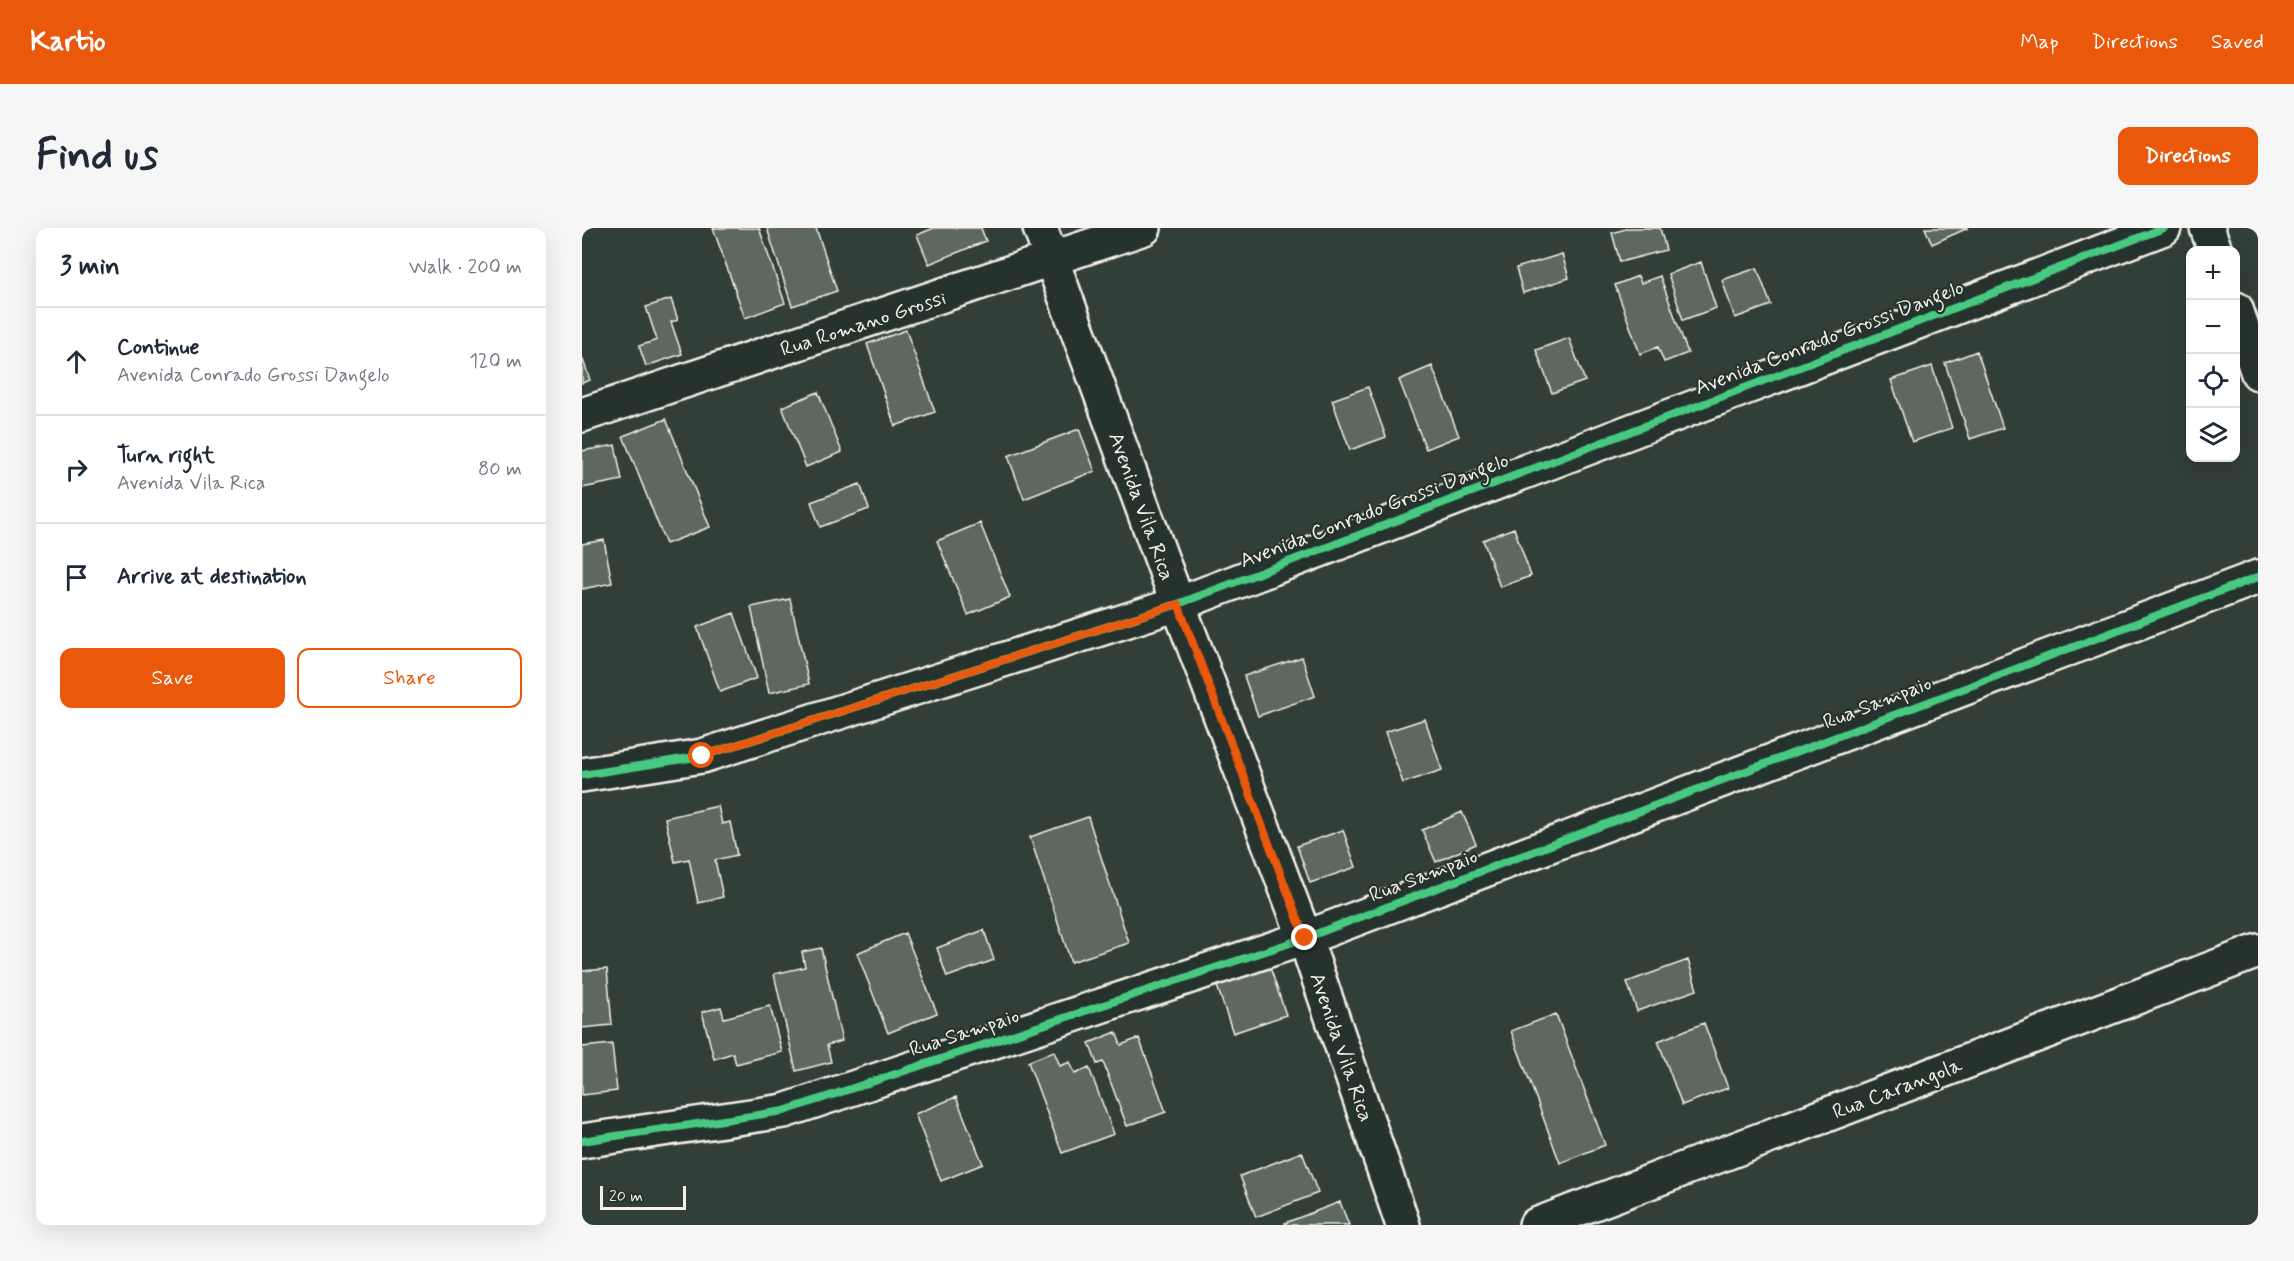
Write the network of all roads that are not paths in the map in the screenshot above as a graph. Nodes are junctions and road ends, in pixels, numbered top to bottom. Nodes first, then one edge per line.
1 (1040, 228) edge
2 (1144, 228) edge
3 (2164, 228) edge
4 (2207, 228) edge
5 (2214, 246) edge
6 (1052, 260) junction
7 (2240, 323) edge
8 (2258, 373) edge
9 (582, 415) edge
10 (2258, 577) edge
11 (1178, 604) junction
12 (582, 775) edge
13 (1305, 938) junction
14 (2258, 951) edge
15 (582, 1141) edge
16 (1403, 1225) edge
17 (1536, 1225) edge

1 - 6 street, Avenida Vila Rica
2 - 6 street, Rua Romano Grossi
3 - 11 street, Avenida Conrado Grossi Dangelo
4 - 5 street
6 - 9 street, Rua Romano Grossi
6 - 11 street, Avenida Vila Rica
7 - 8 street
10 - 13 street, Rua Sampaio
11 - 12 street, Avenida Conrado Grossi Dangelo
11 - 13 street, Avenida Vila Rica
13 - 15 street, Rua Sampaio
13 - 16 street, Avenida Vila Rica
14 - 17 street, Rua Carangola

